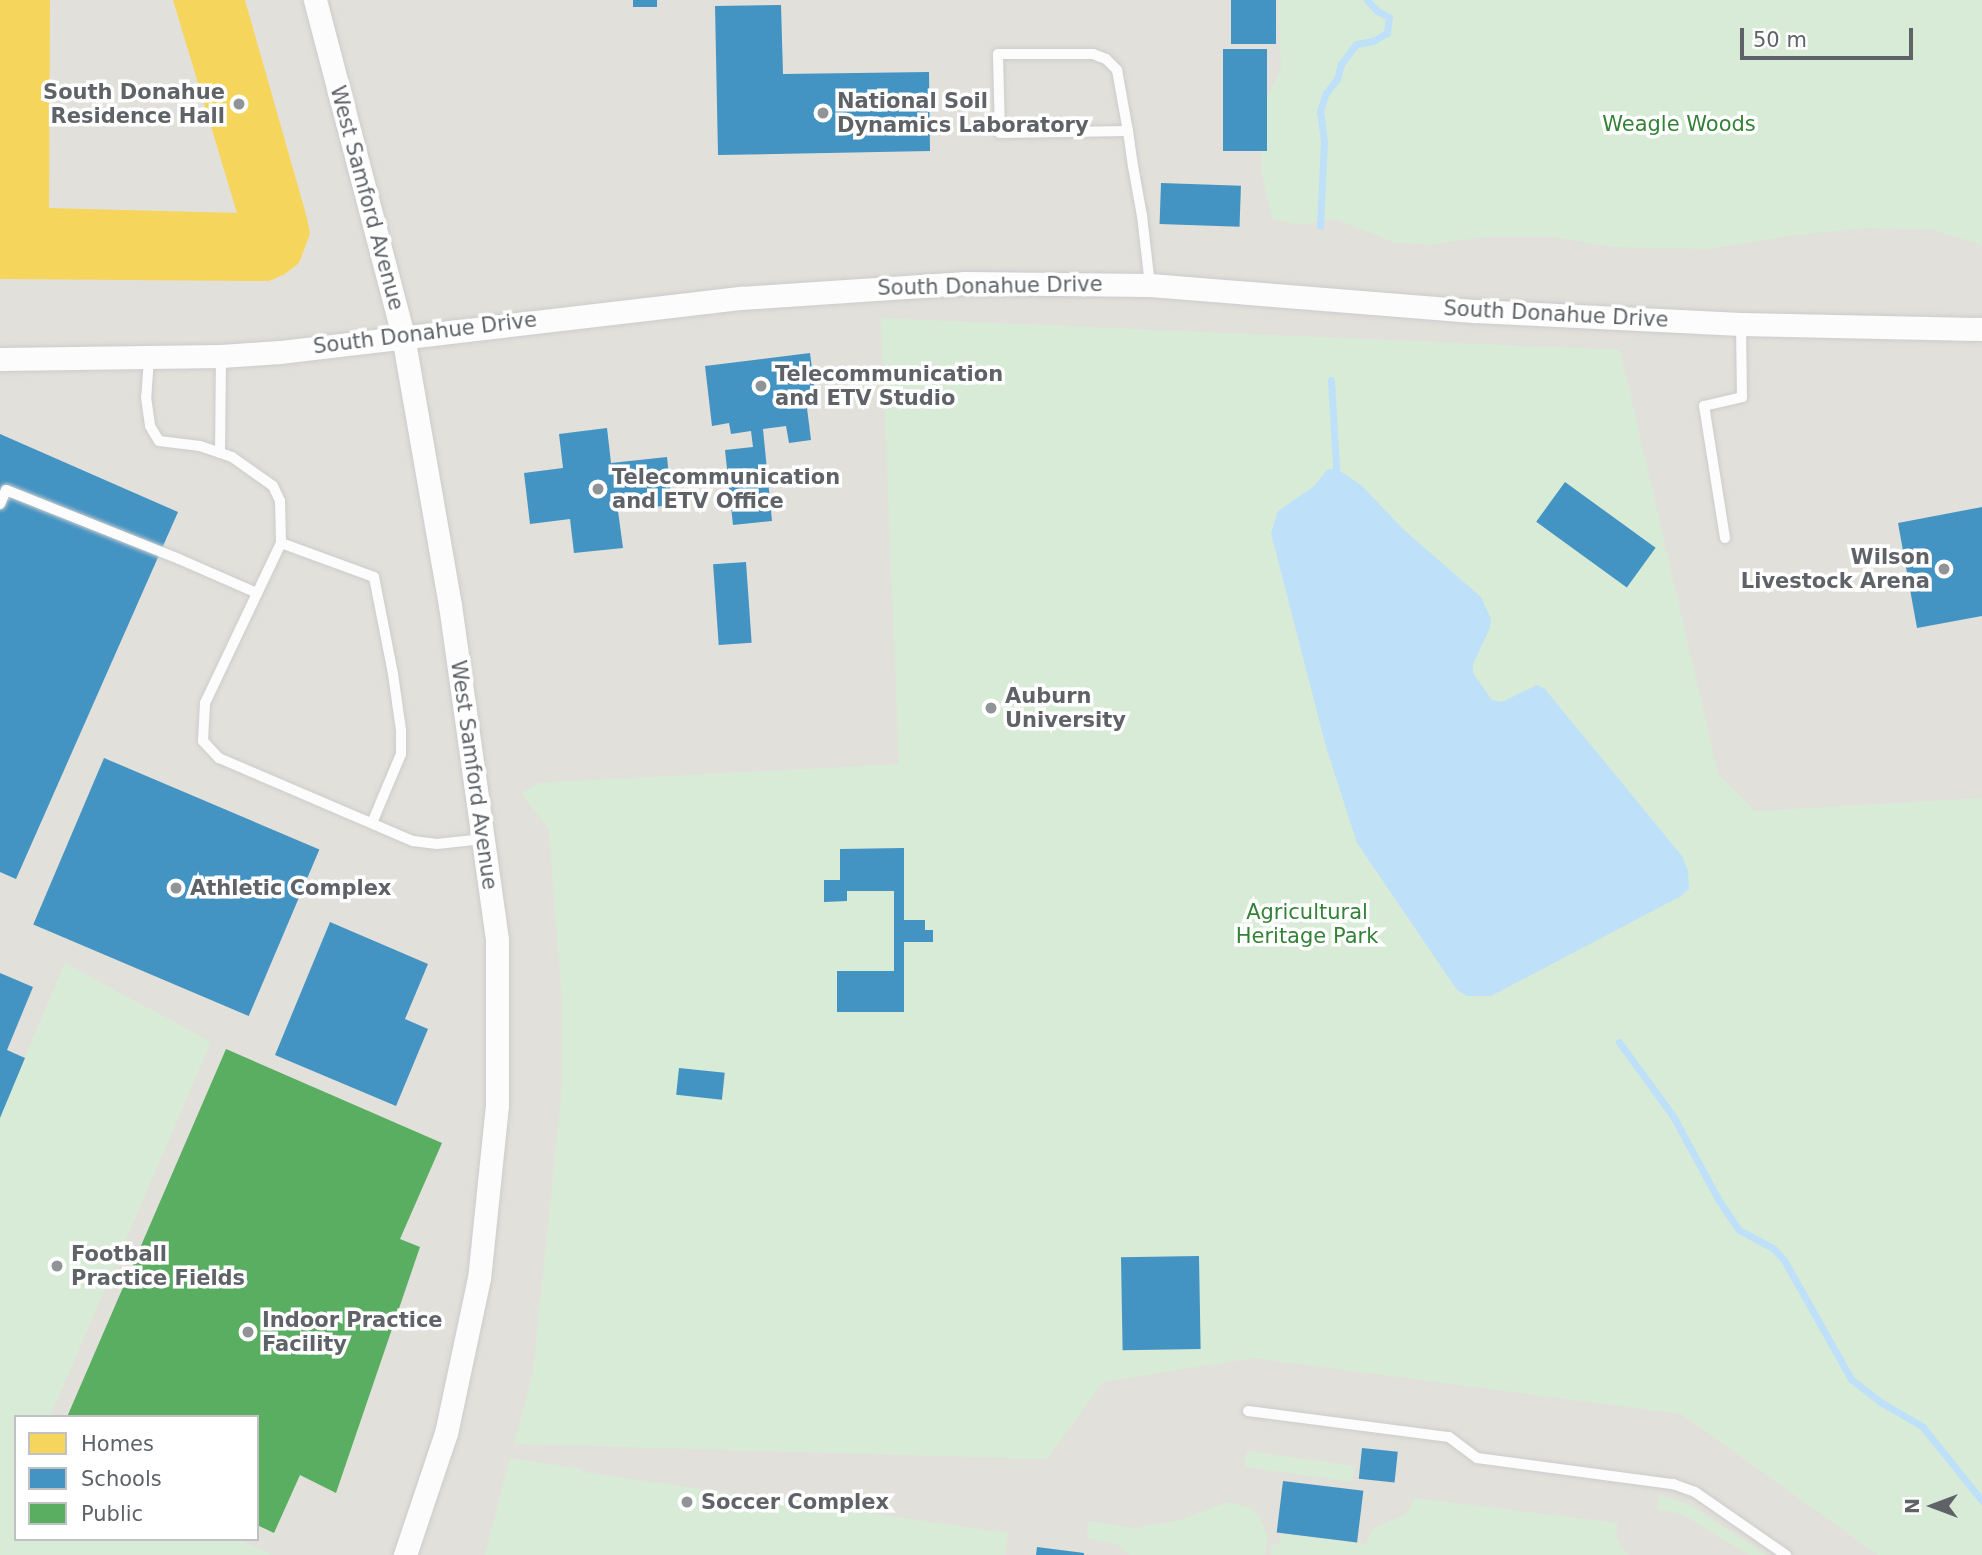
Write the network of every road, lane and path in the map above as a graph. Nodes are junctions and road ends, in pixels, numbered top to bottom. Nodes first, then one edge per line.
1 (315, 0) edge
2 (1128, 131) junction
3 (1150, 285) junction
4 (1741, 324) junction
5 (1982, 328) edge
6 (403, 336) junction
7 (221, 356) junction
8 (149, 357) junction
9 (0, 359) edge
10 (220, 453) junction
11 (0, 503) edge
12 (1725, 538) dead end
13 (281, 543) junction
14 (257, 593) junction
15 (372, 823) junction
16 (484, 839) junction
17 (1248, 1411) dead end
18 (405, 1555) edge
19 (1786, 1555) edge

1 - 6 street, West Samford Avenue
2 - 2 lane
2 - 3 lane
3 - 4 street, South Donahue Drive
3 - 6 street, South Donahue Drive
4 - 5 street, South Donahue Drive
4 - 12 lane
6 - 7 street, South Donahue Drive
6 - 16 street, West Samford Avenue
7 - 8 street, South Donahue Drive
7 - 10 lane
8 - 9 street, South Donahue Drive
8 - 10 lane
10 - 13 lane
11 - 14 lane
13 - 14 lane
13 - 15 lane
14 - 15 lane
15 - 16 lane
16 - 18 street, West Samford Avenue
17 - 19 lane

